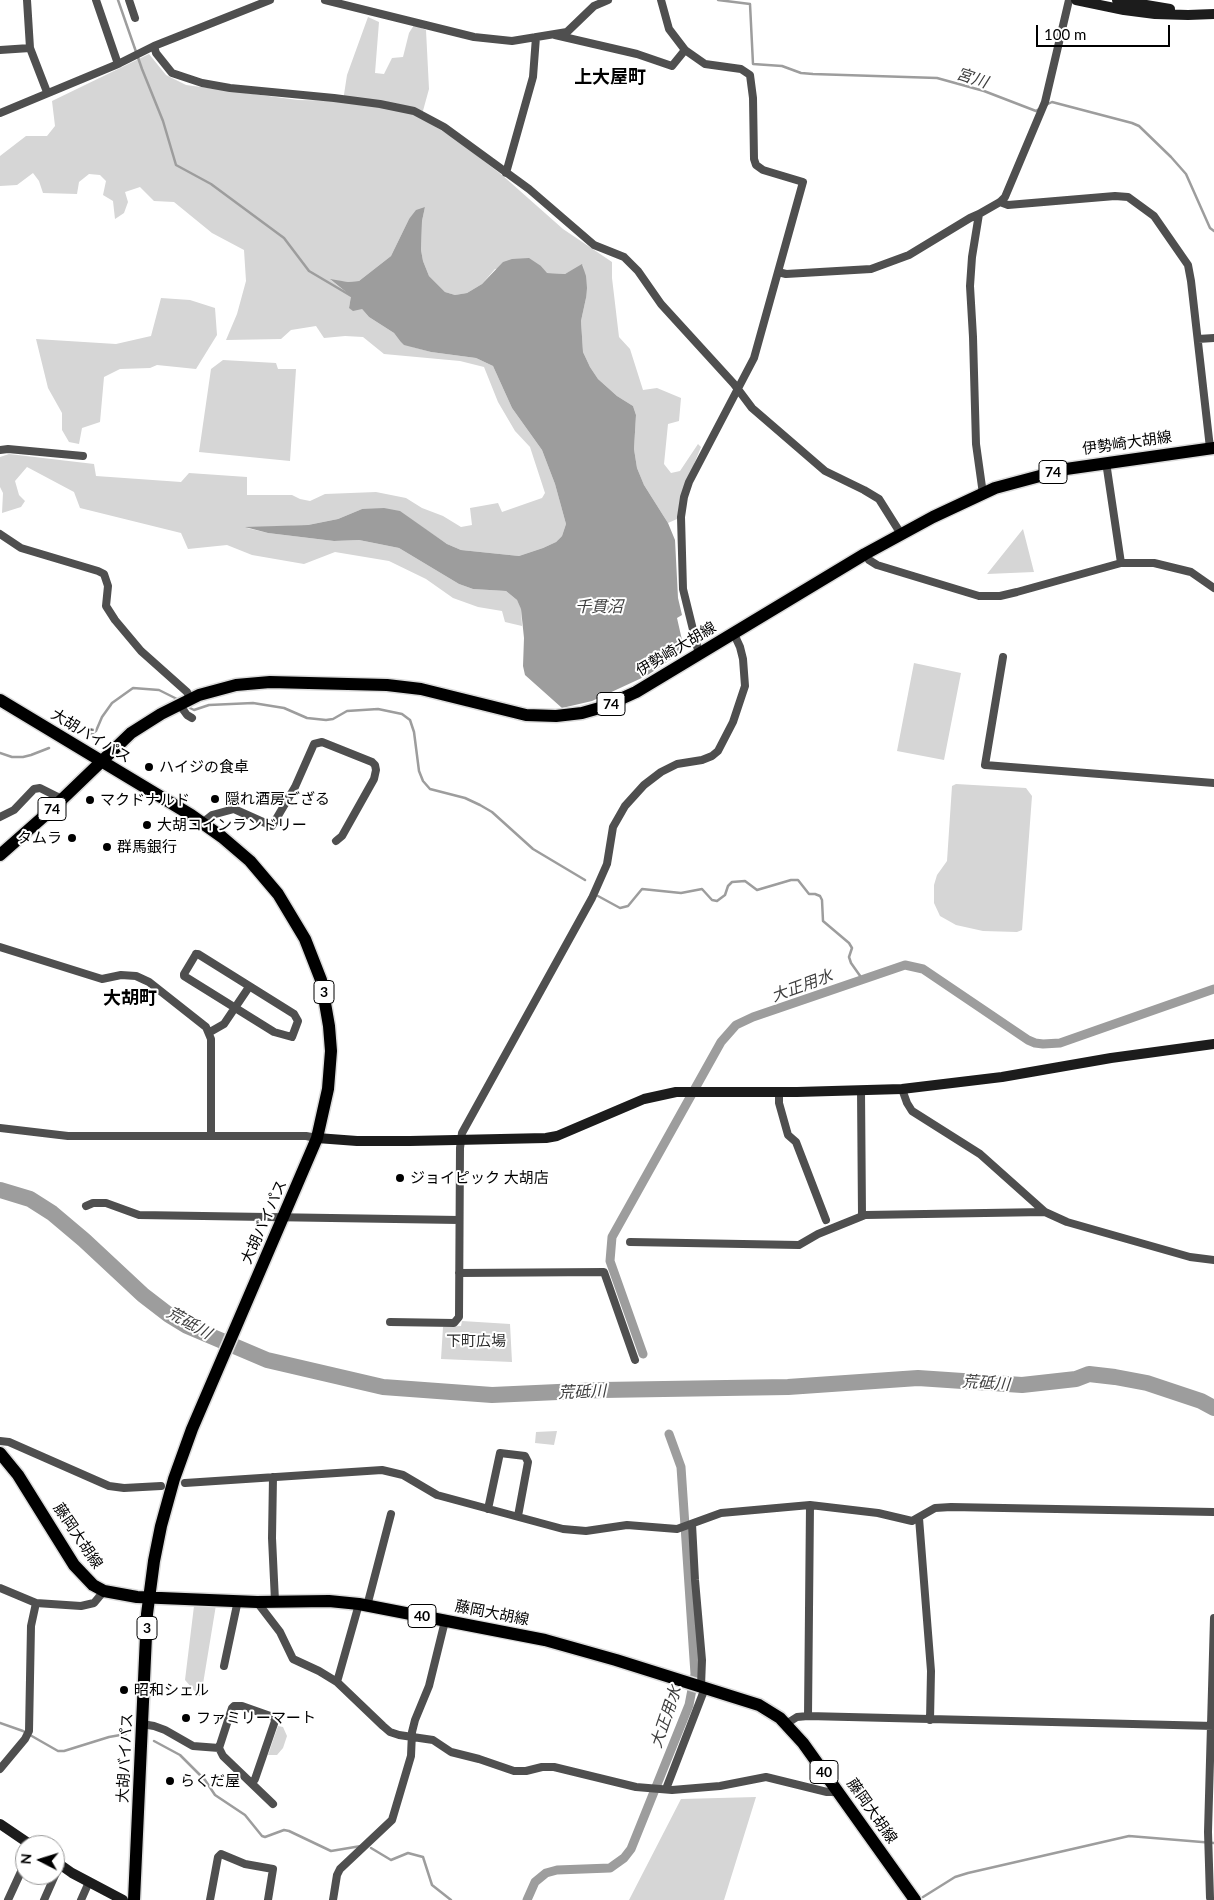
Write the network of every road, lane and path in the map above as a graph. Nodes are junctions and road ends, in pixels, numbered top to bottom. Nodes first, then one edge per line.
1 (27, 0) edge
2 (96, 0) edge
3 (129, 0) edge
4 (270, 0) edge
5 (325, 0) edge
6 (608, 0) edge
7 (662, 0) edge
8 (1069, 0) edge
9 (1076, 0) edge
10 (1117, 0) edge
11 (1210, 14) edge
12 (135, 18) dead end
13 (550, 34) junction
14 (536, 37) junction
15 (154, 46) junction
16 (30, 48) junction
17 (0, 50) edge
18 (685, 50) junction
19 (118, 64) junction
20 (47, 92) junction
21 (0, 112) edge
22 (506, 173) junction
23 (1000, 202) junction
24 (979, 214) junction
25 (778, 272) junction
26 (1214, 338) edge
27 (1198, 339) junction
28 (738, 391) junction
29 (1212, 448) edge
30 (0, 450) edge
31 (83, 456) dead end
32 (1106, 462) junction
33 (983, 494) junction
34 (0, 534) edge
35 (901, 534) junction
36 (865, 554) junction
37 (1121, 563) junction
38 (1214, 588) edge
39 (734, 634) junction
40 (699, 654) junction
41 (1003, 657) dead end
42 (0, 700) edge
43 (184, 701) junction
44 (192, 718) dead end
45 (101, 761) junction
46 (1214, 783) edge
47 (62, 799) junction
48 (0, 817) edge
49 (202, 823) junction
50 (336, 840) dead end
51 (0, 855) edge
52 (0, 947) edge
53 (249, 986) junction
54 (235, 1008) junction
55 (210, 1032) junction
56 (1214, 1044) edge
57 (902, 1089) junction
58 (861, 1090) junction
59 (778, 1092) junction
60 (0, 1128) edge
61 (211, 1136) junction
62 (317, 1138) junction
63 (461, 1140) junction
64 (86, 1206) dead end
65 (1045, 1212) junction
66 (862, 1216) junction
67 (283, 1218) junction
68 (458, 1220) junction
69 (826, 1220) dead end
70 (630, 1242) dead end
71 (1214, 1260) edge
72 (459, 1273) junction
73 (390, 1322) dead end
74 (635, 1360) dead end
75 (0, 1441) edge
76 (0, 1453) edge
77 (273, 1477) junction
78 (185, 1484) dead end
79 (161, 1486) dead end
80 (810, 1505) junction
81 (488, 1509) junction
82 (1214, 1512) edge
83 (391, 1514) dead end
84 (518, 1516) junction
85 (919, 1518) junction
86 (691, 1525) junction
87 (0, 1588) edge
88 (104, 1591) junction
89 (149, 1597) junction
90 (238, 1600) junction
91 (275, 1601) junction
92 (36, 1602) junction
93 (258, 1602) junction
94 (363, 1605) junction
95 (1214, 1618) edge
96 (445, 1621) junction
97 (224, 1666) dead end
98 (336, 1682) junction
99 (698, 1686) junction
100 (808, 1716) junction
101 (930, 1720) junction
102 (142, 1724) junction
103 (786, 1724) junction
104 (1213, 1726) edge
105 (412, 1738) junction
106 (218, 1748) junction
107 (0, 1769) edge
108 (252, 1783) junction
109 (664, 1789) junction
110 (839, 1792) junction
111 (273, 1804) dead end
112 (0, 1824) edge
113 (16, 1835) edge
114 (65, 1867) edge
115 (90, 1882) junction
116 (15, 1885) edge
117 (50, 1885) edge
118 (8, 1900) edge
119 (44, 1900) edge
120 (81, 1900) edge
121 (122, 1900) edge
122 (134, 1900) edge
123 (210, 1900) edge
124 (268, 1900) edge
125 (334, 1900) edge
126 (915, 1900) edge
127 (1211, 1900) edge

1 - 16 street
2 - 19 street
3 - 12 street
4 - 15 street
5 - 14 street
6 - 13 street
7 - 18 street
8 - 23 street
9 - 11 street
10 - 11 street
13 - 14 street
13 - 18 street
14 - 22 street
15 - 19 street
15 - 22 street
16 - 17 street
16 - 20 street
18 - 25 street
19 - 20 street
20 - 21 street
22 - 28 street
23 - 24 street
23 - 27 street
24 - 25 street
24 - 33 street
25 - 28 street
26 - 27 street
27 - 29 street
28 - 35 street
28 - 40 street
29 - 32 main road, 伊勢崎大胡線 / 74
30 - 31 street
32 - 33 main road, 伊勢崎大胡線 / 74
32 - 37 street
33 - 35 main road, 伊勢崎大胡線 / 74
34 - 43 street
35 - 36 main road, 伊勢崎大胡線 / 74
36 - 37 street
36 - 39 main road, 伊勢崎大胡線 / 74
37 - 38 street
39 - 40 main road, 伊勢崎大胡線 / 74
39 - 63 street
40 - 43 main road, 伊勢崎大胡線 / 74
41 - 46 street
42 - 45 main road, 大胡バイパス / 3
43 - 44 street
43 - 45 main road, 伊勢崎大胡線 / 74
45 - 47 main road, 伊勢崎大胡線 / 74
45 - 49 main road, 大胡バイパス / 3
47 - 48 street
47 - 51 main road, 伊勢崎大胡線 / 74
49 - 50 street
49 - 62 main road, 大胡バイパス / 3
52 - 55 street
53 - 54 street
53 - 54 street
53 - 54 street
54 - 55 street
55 - 61 street
56 - 57 street
57 - 58 street
57 - 65 street
58 - 59 street
58 - 66 street
59 - 63 street
59 - 69 street
60 - 61 street
61 - 62 street
62 - 63 street
62 - 67 main road, 大胡バイパス / 3
63 - 68 street
64 - 67 street
65 - 66 street
65 - 71 street
66 - 70 street
67 - 68 street
67 - 89 main road, 大胡バイパス / 3
68 - 72 street
72 - 73 street
72 - 74 street
75 - 79 street
76 - 88 main road, 藤岡大胡線 / 40
77 - 78 street
77 - 81 street
77 - 91 street
80 - 85 street
80 - 86 street
80 - 100 street
81 - 84 street
81 - 84 street
82 - 85 street
83 - 94 street
84 - 86 street
85 - 101 street
86 - 99 street
87 - 92 street
88 - 89 main road, 藤岡大胡線 / 40
88 - 92 street
89 - 90 main road, 藤岡大胡線 / 40
89 - 102 main road, 大胡バイパス / 3
90 - 93 main road, 藤岡大胡線 / 40
90 - 97 street
91 - 93 main road, 藤岡大胡線 / 40
91 - 94 main road, 藤岡大胡線 / 40
92 - 107 street
93 - 98 street
94 - 96 main road, 藤岡大胡線 / 40
94 - 98 street
95 - 104 street
96 - 99 main road, 藤岡大胡線 / 40
96 - 105 street
98 - 105 street
99 - 103 main road, 藤岡大胡線 / 40
99 - 109 street
100 - 101 street
100 - 103 street
101 - 104 street
102 - 106 street
102 - 122 main road, 大胡バイパス / 3
103 - 110 main road, 藤岡大胡線 / 40
104 - 127 street
105 - 109 street
105 - 125 street
106 - 108 street
106 - 108 street
108 - 111 street
109 - 110 street
110 - 126 main road, 藤岡大胡線 / 40
112 - 113 street
114 - 115 street
115 - 120 street
115 - 121 street
116 - 118 street
117 - 119 street
123 - 124 street

